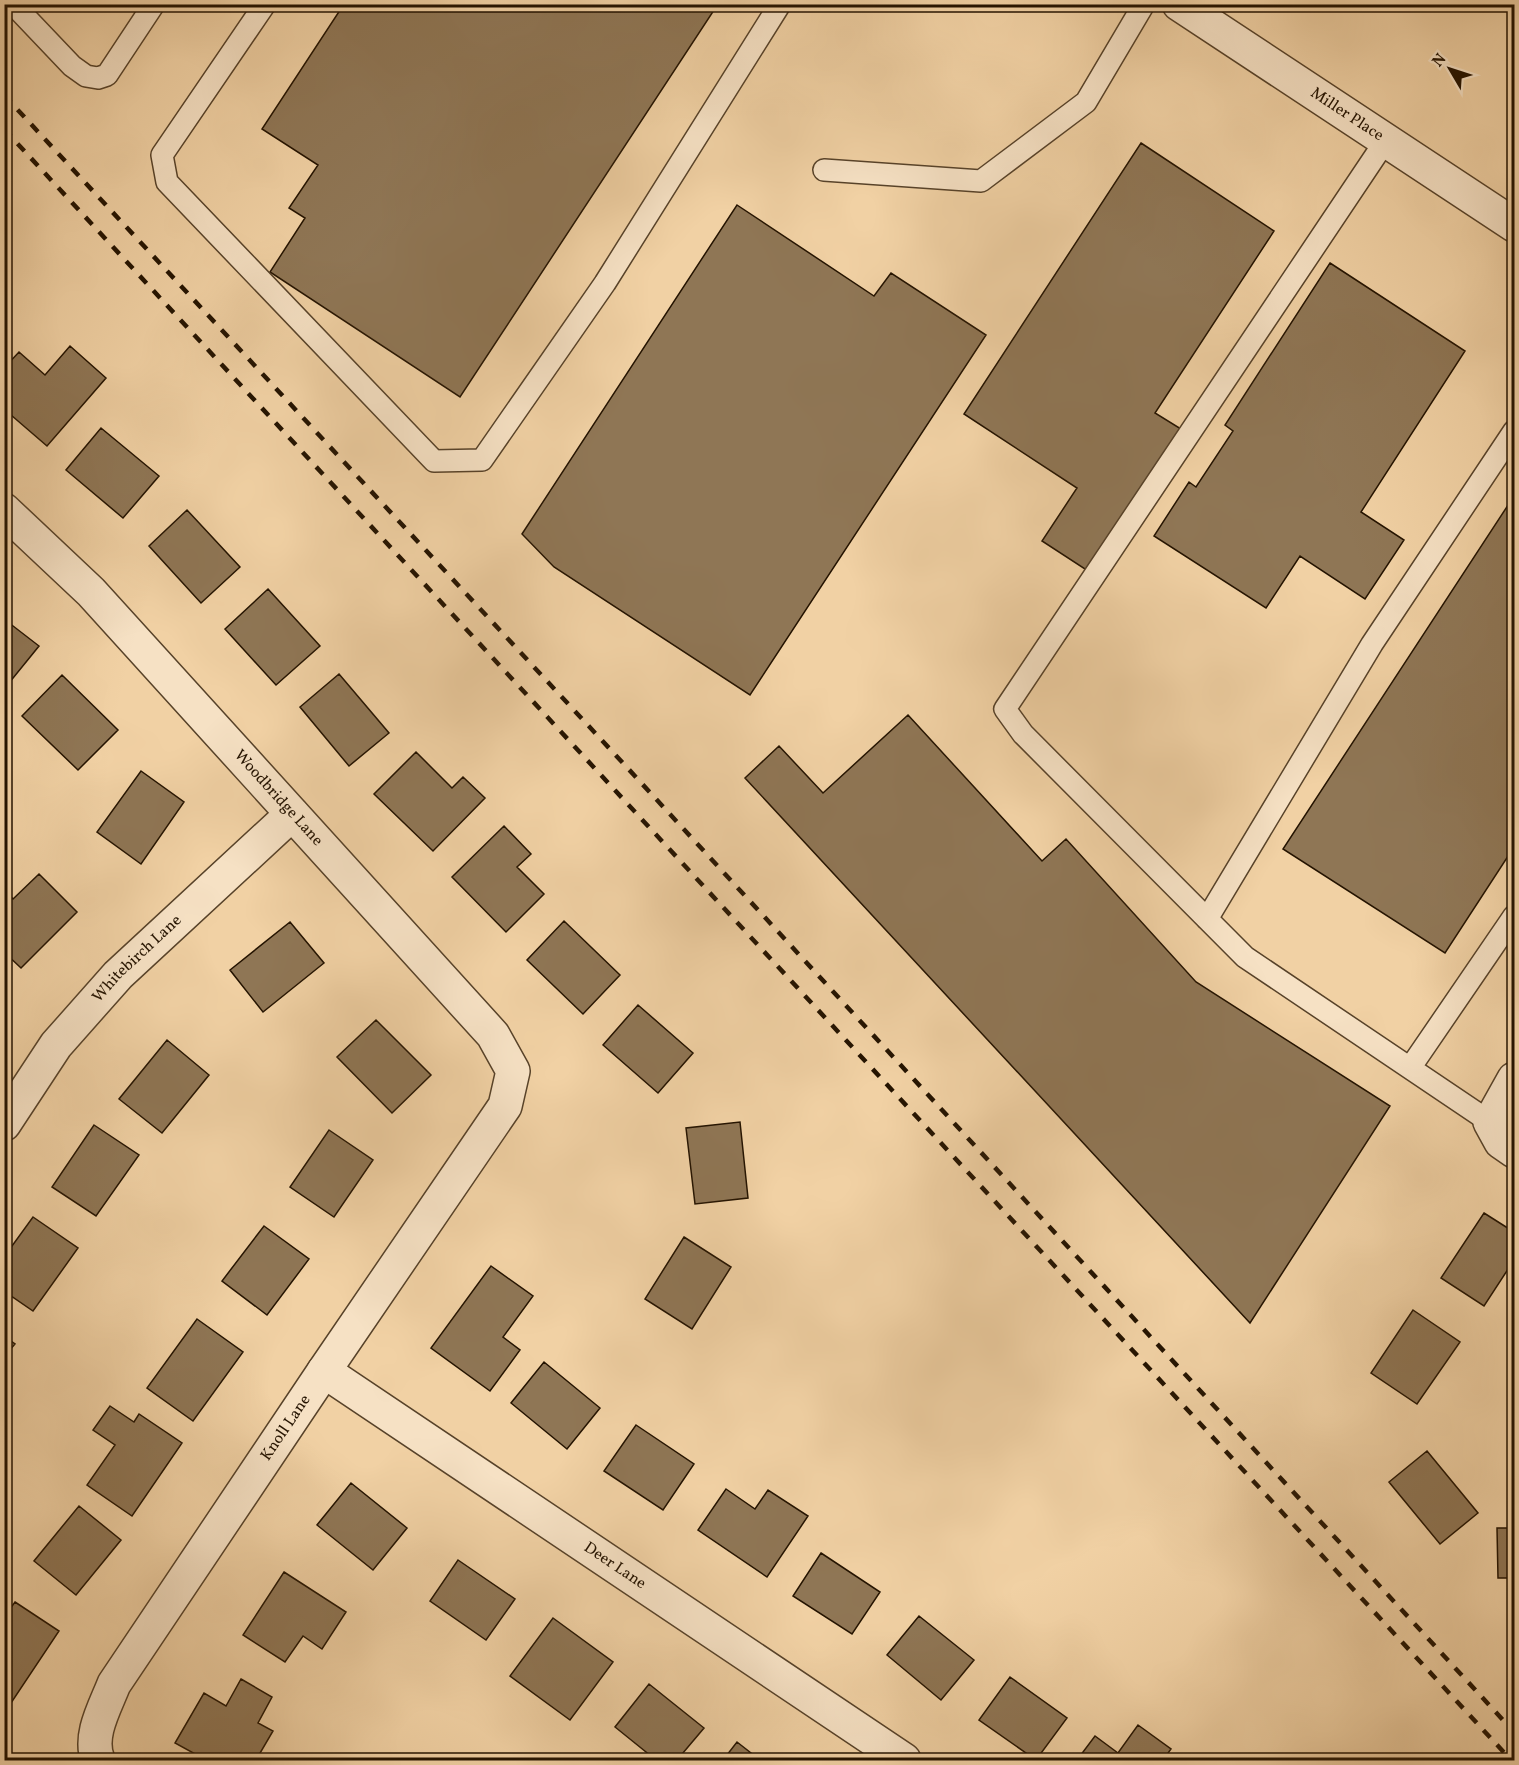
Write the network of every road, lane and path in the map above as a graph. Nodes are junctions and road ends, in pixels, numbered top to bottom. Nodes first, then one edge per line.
1 (13, 4) edge
2 (154, 4) edge
3 (265, 4) edge
4 (780, 4) edge
5 (1144, 4) edge
6 (1179, 4) edge
7 (1386, 140) junction
8 (824, 170) dead end
9 (1515, 225) edge
10 (1515, 431) edge
11 (4, 510) edge
12 (292, 814) junction
13 (1515, 916) edge
14 (1207, 919) junction
15 (1410, 1068) junction
16 (1514, 1080) edge
17 (505, 1106) joint
18 (1490, 1122) junction
19 (4, 1124) edge
20 (1515, 1151) edge
21 (324, 1371) junction
22 (98, 1761) edge
23 (904, 1761) edge

1 - 2 lane
3 - 4 lane
5 - 8 lane
6 - 7 street, Miller Place
7 - 9 street, Miller Place
7 - 14 lane
10 - 14 lane
11 - 12 street, Woodbridge Lane
12 - 17 street, Woodbridge Lane
12 - 19 street, Whitebirch Lane
13 - 15 lane
14 - 15 lane
15 - 18 lane
16 - 18 street
17 - 21 street, Knoll Lane
18 - 20 street
21 - 22 street, Knoll Lane
21 - 23 street, Deer Lane

